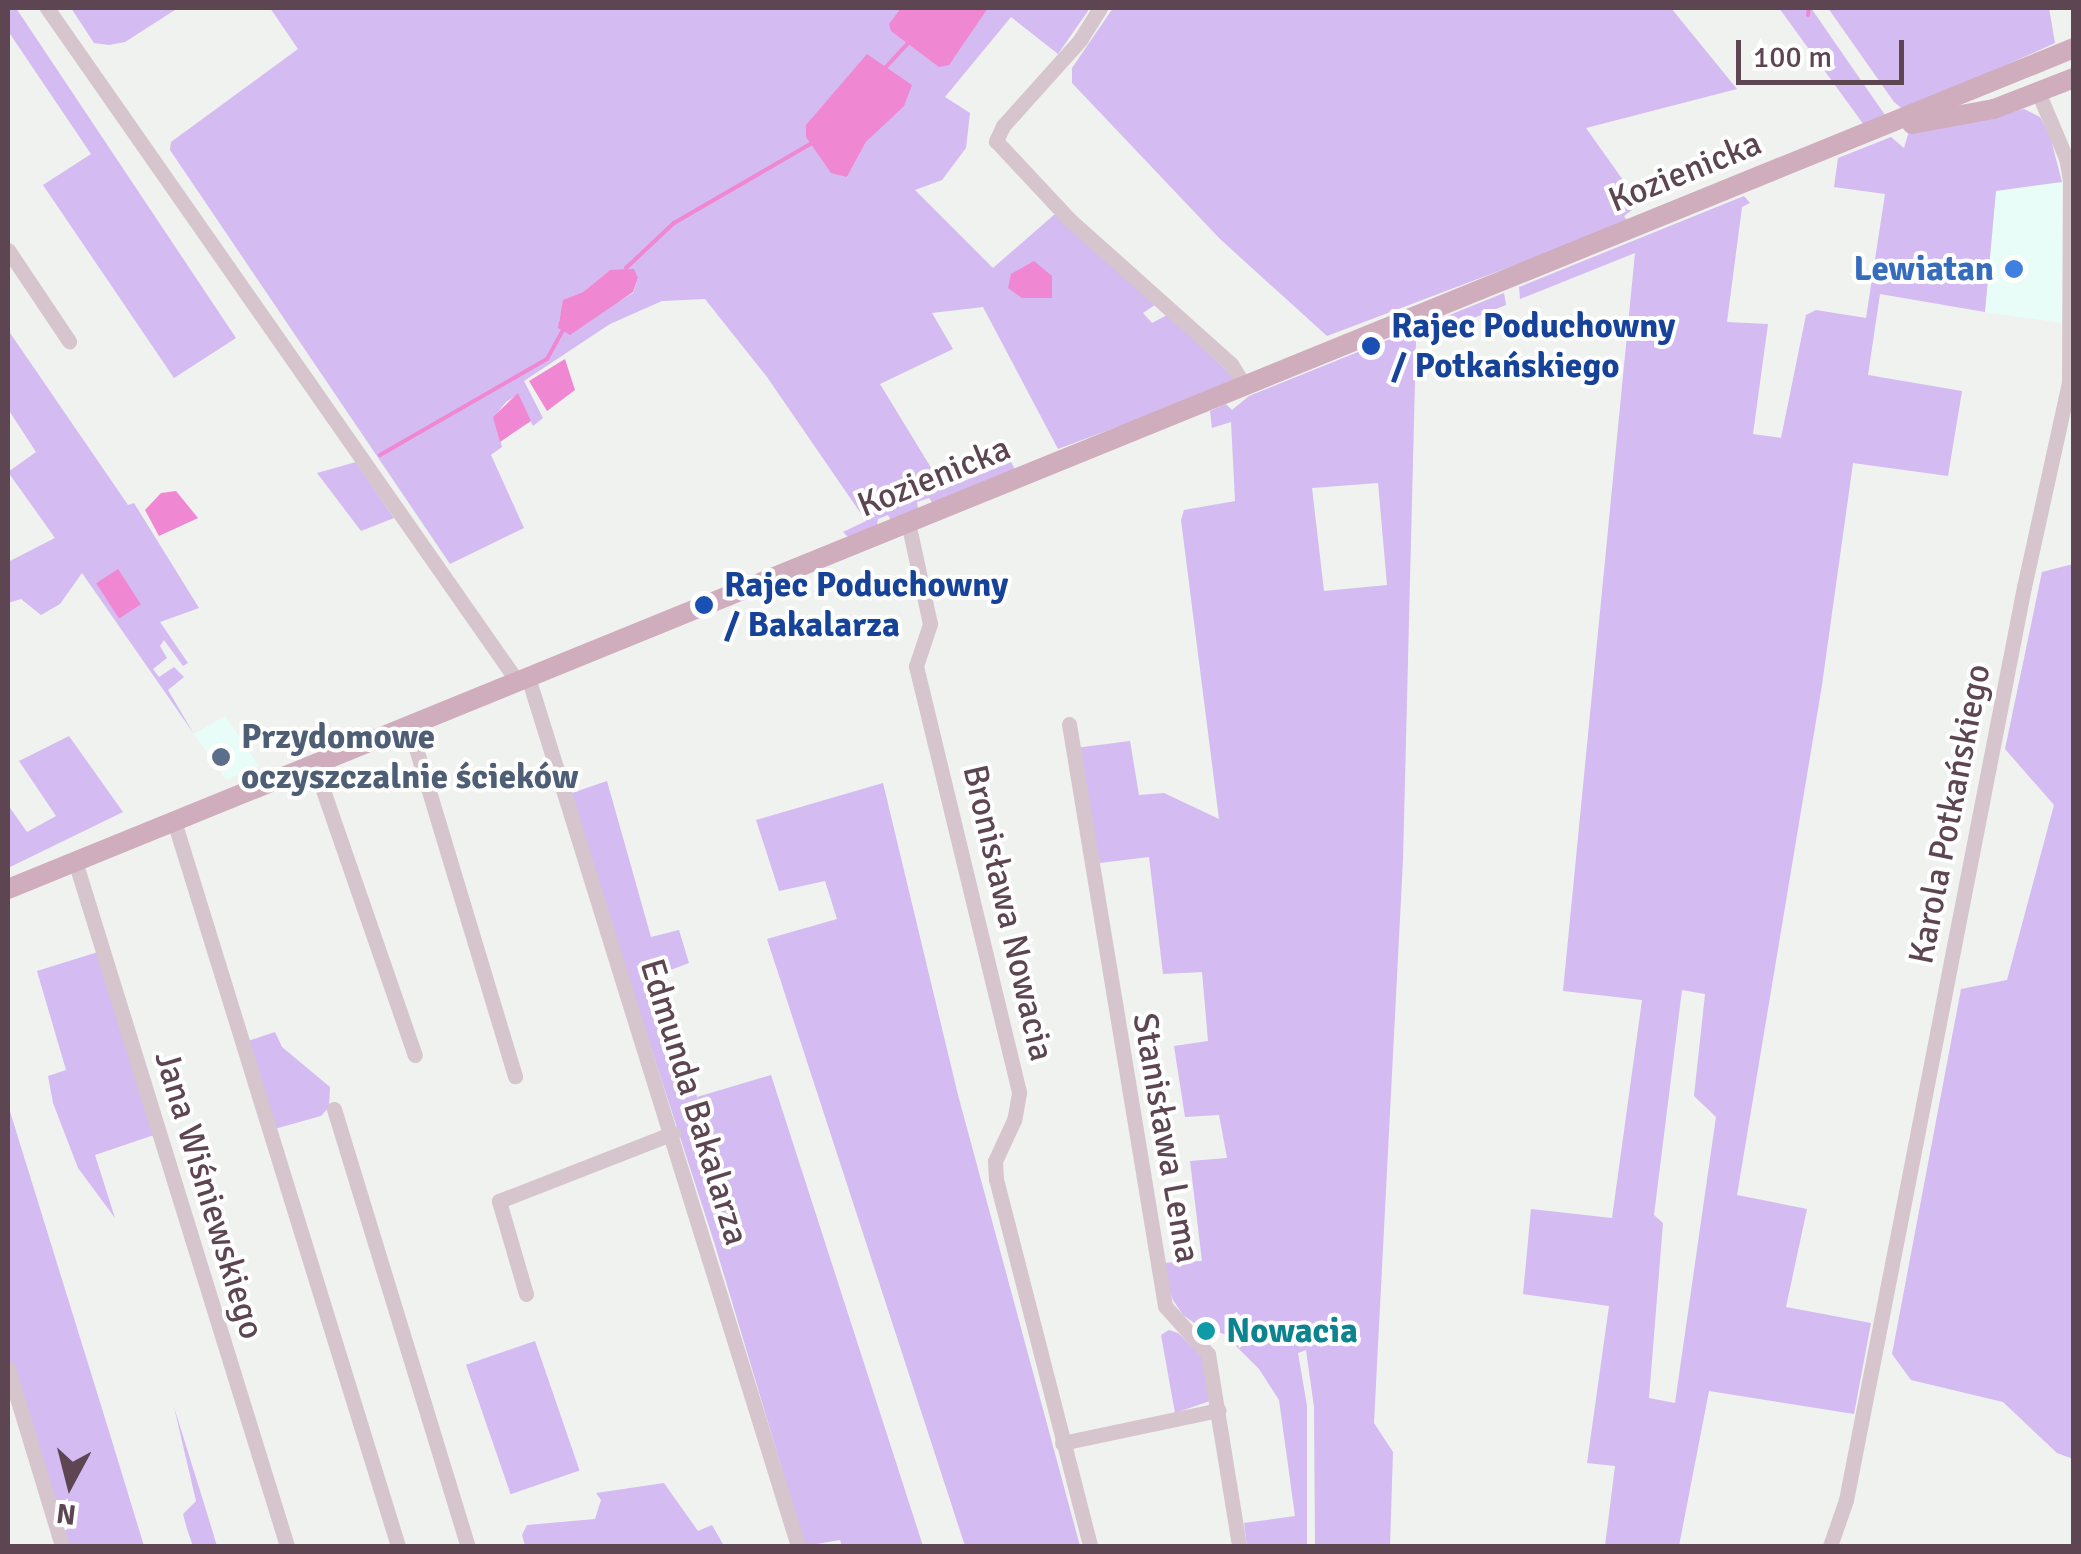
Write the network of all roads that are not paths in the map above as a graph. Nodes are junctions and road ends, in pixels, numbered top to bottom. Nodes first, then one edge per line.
1 (47, 8) edge
2 (1100, 8) edge
3 (2074, 48) edge
4 (2038, 76) junction
5 (2066, 81) edge
6 (2050, 120) junction
7 (1886, 126) junction
8 (8, 250) edge
9 (68, 340) dead end
10 (1244, 385) junction
11 (908, 522) junction
12 (523, 679) junction
13 (1069, 724) dead end
14 (409, 726) junction
15 (314, 764) junction
16 (174, 820) junction
17 (74, 861) junction
18 (8, 889) edge
19 (414, 1055) dead end
20 (515, 1076) dead end
21 (334, 1109) dead end
22 (673, 1133) junction
23 (526, 1294) dead end
24 (8, 1368) edge
25 (1219, 1410) junction
26 (1062, 1443) junction
27 (62, 1546) edge
28 (286, 1546) edge
29 (398, 1546) edge
30 (468, 1546) edge
31 (798, 1546) edge
32 (1090, 1546) edge
33 (1239, 1546) edge
34 (1830, 1546) edge

1 - 12 street, Edmunda Bakalarza
2 - 10 street
3 - 4 main road, Kozienicka
4 - 5 main road
4 - 6 street, Karola Potkańskiego
4 - 7 main road, Kozienicka
4 - 7 main road, Kozienicka
5 - 6 street
6 - 34 street, Karola Potkańskiego
7 - 10 main road, Kozienicka
8 - 9 street
10 - 11 main road, Kozienicka
11 - 12 main road, Kozienicka
11 - 26 street, Bronisława Nowacia
12 - 14 main road, Kozienicka
12 - 22 street, Edmunda Bakalarza
13 - 25 street, Stanisława Lema
14 - 15 main road, Kozienicka
14 - 20 street
15 - 16 main road, Kozienicka
15 - 19 street
16 - 17 main road, Kozienicka
16 - 29 street
17 - 18 main road, Kozienicka
17 - 28 street, Jana Wiśniewskiego
21 - 30 street
22 - 23 street
22 - 31 street, Edmunda Bakalarza
24 - 27 street
25 - 26 street
25 - 33 street, Stanisława Lema
26 - 32 street, Bronisława Nowacia

